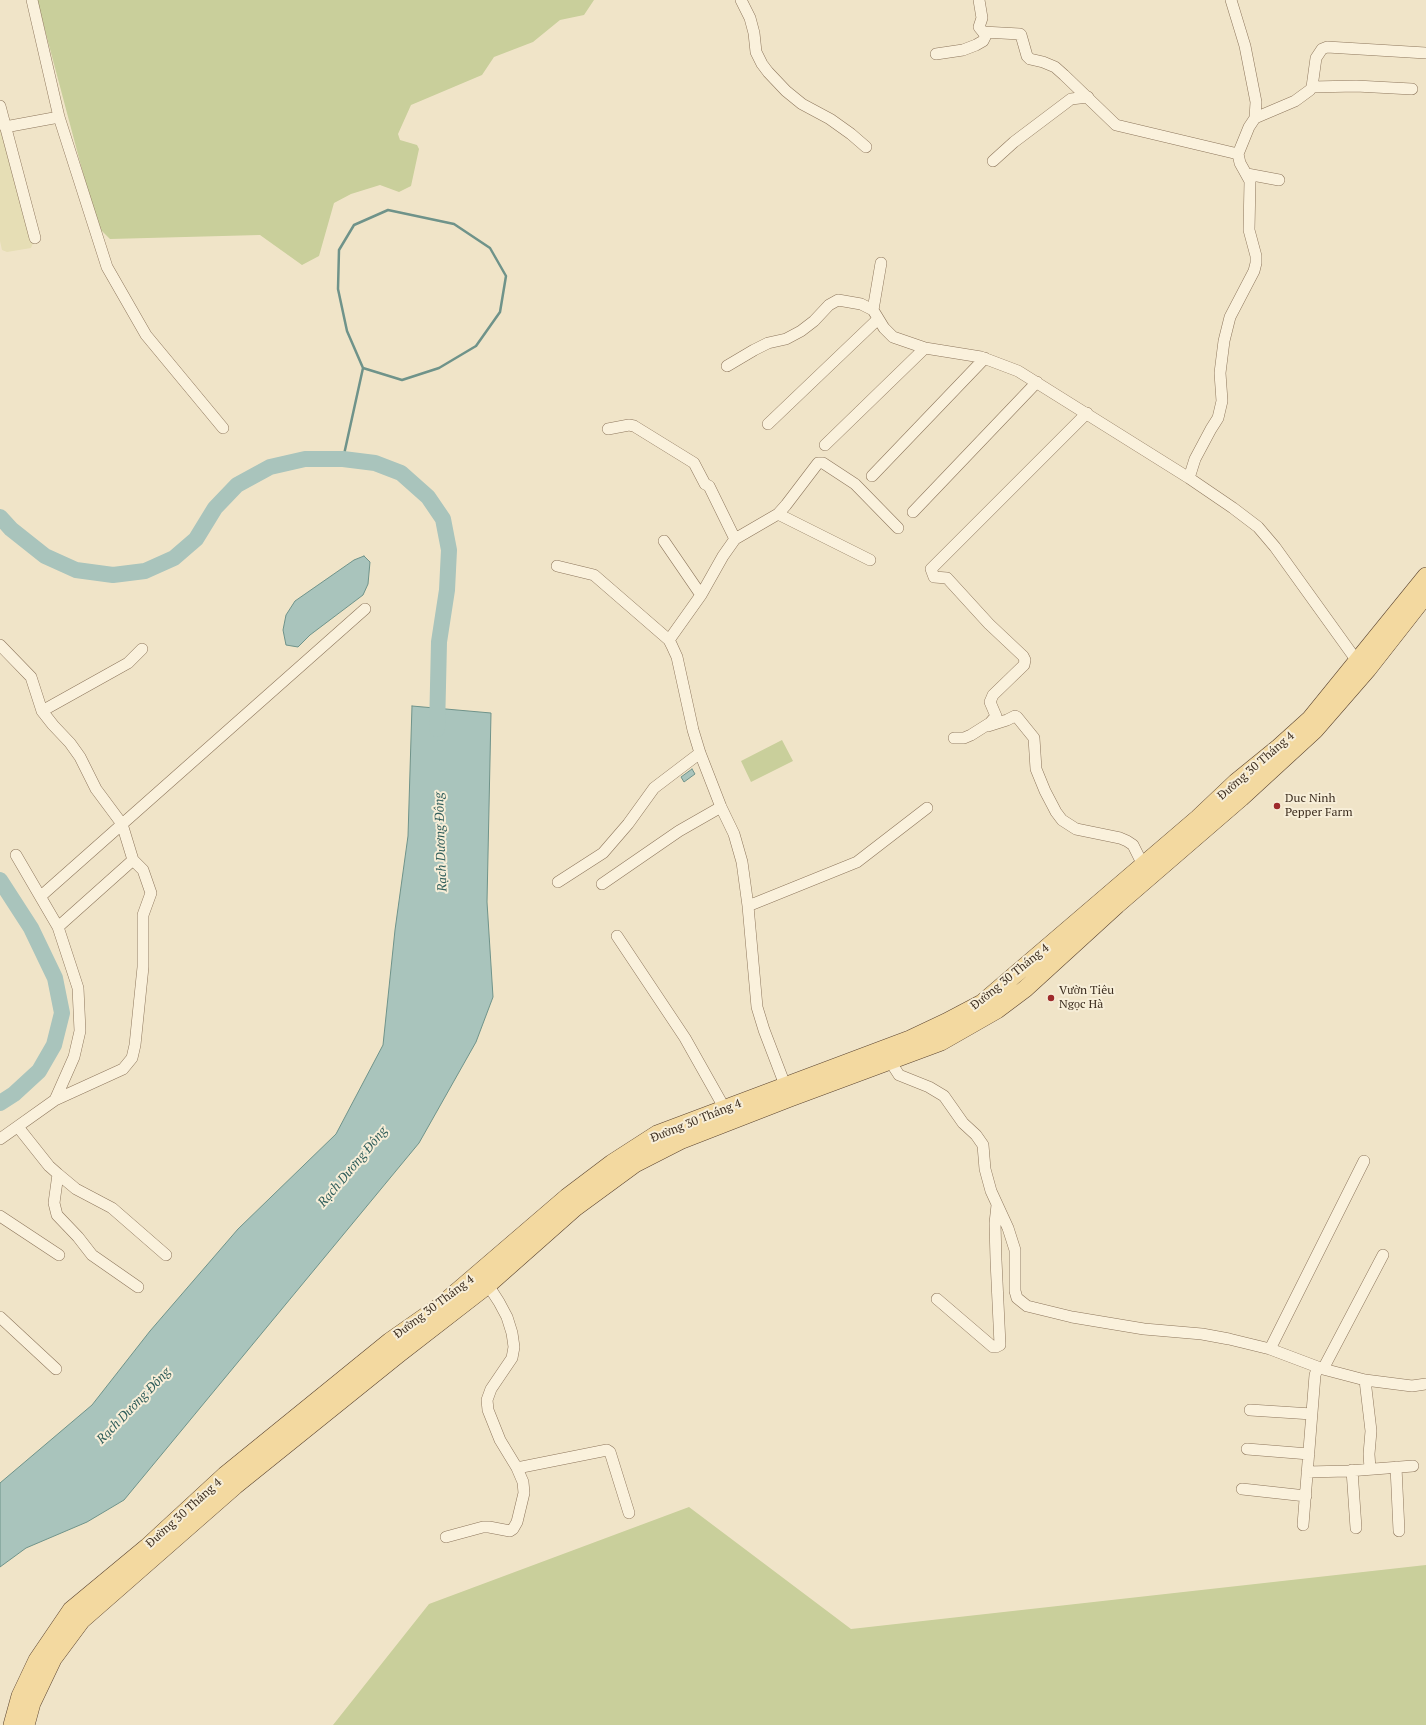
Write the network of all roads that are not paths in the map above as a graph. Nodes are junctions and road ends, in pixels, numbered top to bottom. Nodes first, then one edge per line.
1 (32, 0) edge
2 (741, 0) edge
3 (979, 0) edge
4 (1231, 0) edge
5 (987, 33) junction
6 (1426, 53) edge
7 (936, 54) dead end
8 (1312, 87) junction
9 (1412, 89) dead end
10 (1088, 97) junction
11 (0, 106) edge
12 (59, 117) junction
13 (1255, 118) junction
14 (5, 127) junction
15 (866, 147) dead end
16 (1238, 154) junction
17 (993, 160) dead end
18 (1247, 174) junction
19 (1279, 180) dead end
20 (35, 238) dead end
21 (881, 263) dead end
22 (875, 314) junction
23 (925, 348) junction
24 (985, 358) junction
25 (727, 366) dead end
26 (1037, 382) junction
27 (1087, 413) junction
28 (768, 424) dead end
29 (223, 428) dead end
30 (608, 430) dead end
31 (825, 445) dead end
32 (872, 476) dead end
33 (1189, 478) junction
34 (913, 512) dead end
35 (778, 514) junction
36 (898, 528) dead end
37 (735, 539) junction
38 (664, 541) dead end
39 (870, 560) dead end
40 (557, 566) dead end
41 (1426, 576) edge
42 (702, 595) junction
43 (1426, 595) edge
44 (365, 609) dead end
45 (669, 640) junction
46 (0, 645) edge
47 (142, 649) dead end
48 (1362, 665) junction
49 (42, 711) junction
50 (987, 726) junction
51 (954, 738) dead end
52 (700, 753) junction
53 (721, 807) junction
54 (927, 808) dead end
55 (122, 824) junction
56 (16, 855) dead end
57 (133, 860) junction
58 (1143, 865) junction
59 (558, 882) dead end
60 (602, 884) dead end
61 (41, 896) junction
62 (1113, 900) junction
63 (748, 906) junction
64 (58, 927) junction
65 (617, 936) dead end
66 (1020, 982) junction
67 (890, 1061) junction
68 (788, 1092) junction
69 (55, 1100) junction
70 (725, 1109) junction
71 (18, 1127) junction
72 (0, 1139) edge
73 (1364, 1161) dead end
74 (58, 1174) junction
75 (571, 1202) junction
76 (997, 1204) junction
77 (0, 1216) edge
78 (59, 1255) dead end
79 (166, 1255) dead end
80 (1383, 1255) dead end
81 (488, 1285) junction
82 (138, 1287) dead end
83 (937, 1299) dead end
84 (0, 1318) edge
85 (394, 1348) junction
86 (1270, 1349) junction
87 (1320, 1368) junction
88 (56, 1369) dead end
89 (1364, 1380) junction
90 (1426, 1384) edge
91 (1250, 1410) dead end
92 (1312, 1414) junction
93 (1248, 1449) dead end
94 (1309, 1454) junction
95 (1413, 1466) dead end
96 (1396, 1467) junction
97 (517, 1468) junction
98 (1370, 1469) junction
99 (1352, 1470) junction
100 (1307, 1472) junction
101 (1242, 1489) dead end
102 (1306, 1496) junction
103 (629, 1514) dead end
104 (1303, 1525) dead end
105 (1356, 1528) dead end
106 (1399, 1531) dead end
107 (446, 1537) dead end
108 (77, 1615) junction
109 (12, 1725) edge
110 (26, 1725) edge

1 - 12 street
2 - 15 street
3 - 5 street
4 - 13 street
5 - 7 street
5 - 10 street
6 - 8 street
8 - 9 street
8 - 13 street
10 - 16 street
10 - 17 street
11 - 14 street
12 - 14 street
12 - 29 street
13 - 16 street
14 - 20 street
16 - 18 street
18 - 19 street
18 - 33 street
21 - 22 street
22 - 23 street
22 - 25 street
22 - 28 street
23 - 24 street
23 - 31 street
24 - 26 street
24 - 32 street
26 - 27 street
26 - 34 street
27 - 33 street
27 - 50 street
30 - 37 street
33 - 48 street
35 - 36 street
35 - 37 street
35 - 39 street
37 - 42 street
38 - 42 street
40 - 45 street
41 - 48 main road, Đường 30 Tháng 4
42 - 45 street
43 - 48 main road, Đường 30 Tháng 4
44 - 55 street
45 - 52 street
46 - 49 street
47 - 49 street
48 - 58 main road, Đường 30 Tháng 4
48 - 62 main road, Đường 30 Tháng 4
49 - 55 street
50 - 51 street
50 - 58 street
52 - 53 street
52 - 59 street
53 - 60 street
53 - 63 street
54 - 63 street
55 - 57 street
55 - 61 street
56 - 61 street
57 - 64 street
57 - 69 street
58 - 62 main road, Đường 30 Tháng 4
61 - 64 street
62 - 66 main road, Đường 30 Tháng 4
63 - 68 street
64 - 69 street
65 - 70 street
66 - 67 main road, Đường 30 Tháng 4
66 - 68 main road, Đường 30 Tháng 4
67 - 68 main road, Đường 30 Tháng 4
67 - 76 street
68 - 70 main road, Đường 30 Tháng 4
68 - 75 main road, Đường 30 Tháng 4
69 - 71 street
70 - 75 main road, Đường 30 Tháng 4
71 - 72 street
71 - 74 street
73 - 86 street
74 - 79 street
74 - 82 street
75 - 81 main road, Đường 30 Tháng 4
75 - 85 main road, Đường 30 Tháng 4
76 - 83 street
76 - 86 street
77 - 78 street
80 - 87 street
81 - 85 main road, Đường 30 Tháng 4
81 - 97 street
84 - 88 street
85 - 108 main road, Đường 30 Tháng 4
86 - 87 street
87 - 89 street
87 - 92 street
89 - 90 street
89 - 98 street
91 - 92 street
92 - 94 street
93 - 94 street
94 - 100 street
95 - 96 street
96 - 98 street
96 - 106 street
97 - 103 street
97 - 107 street
98 - 99 street
99 - 100 street
99 - 105 street
100 - 102 street
101 - 102 street
102 - 104 street
108 - 109 main road, Đường 30 Tháng 4
108 - 110 main road, Đường 30 Tháng 4

